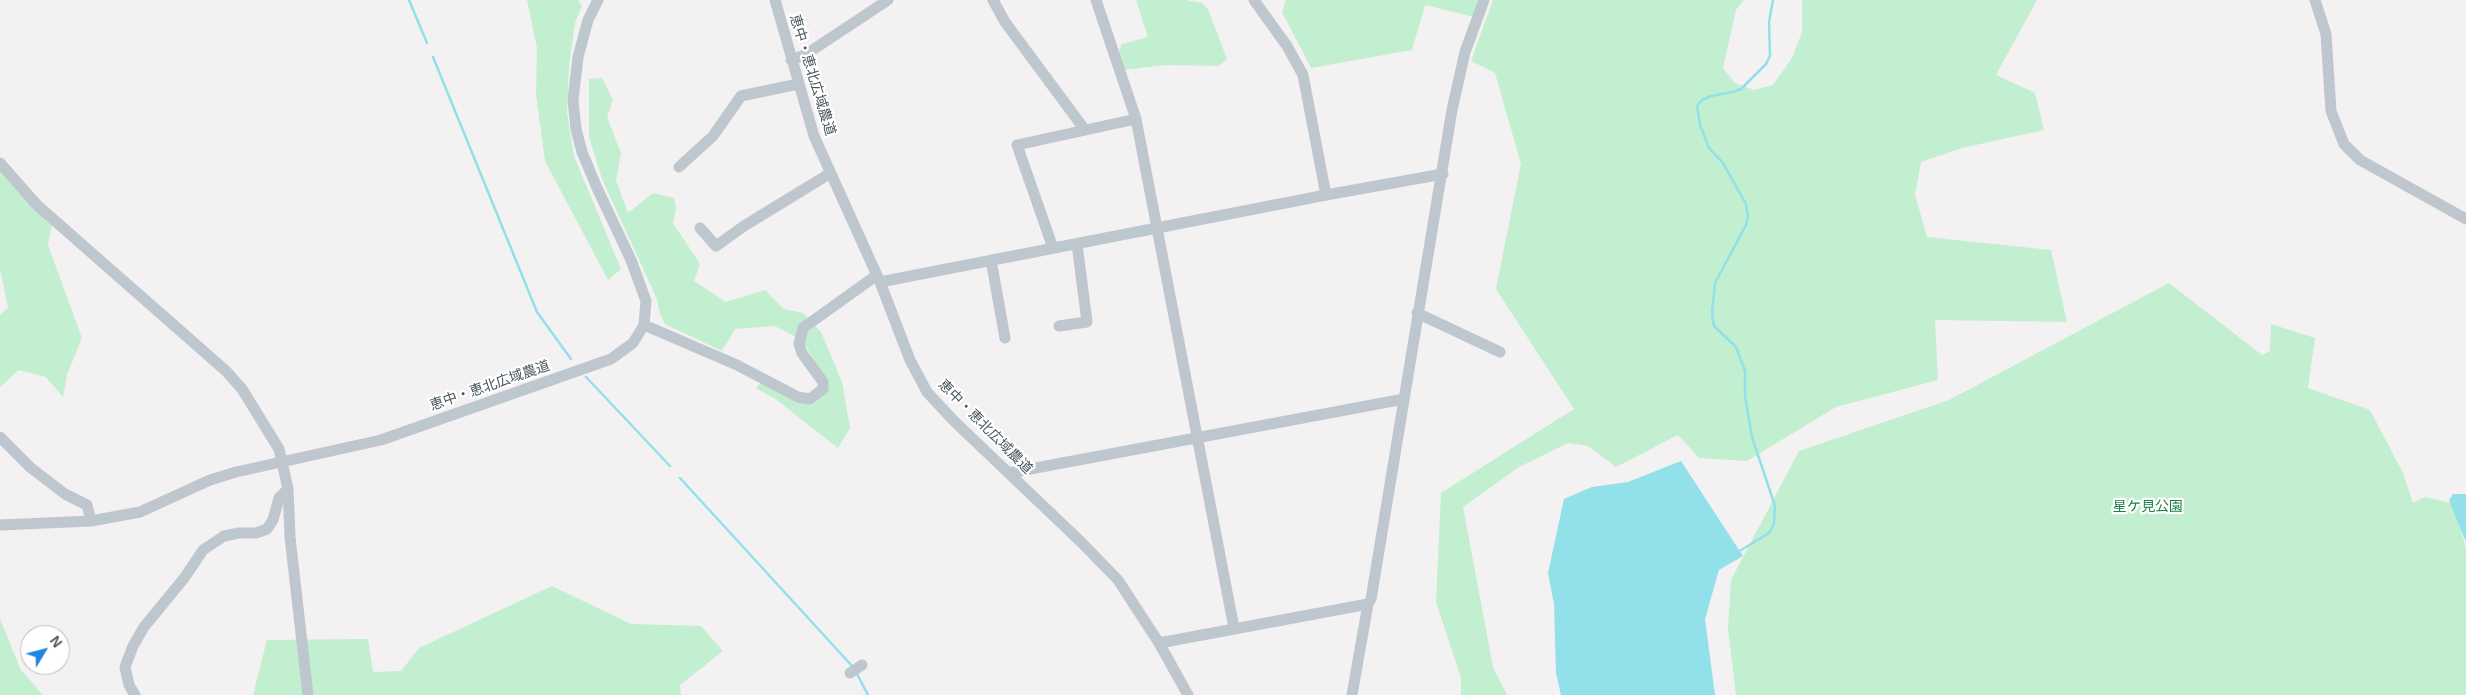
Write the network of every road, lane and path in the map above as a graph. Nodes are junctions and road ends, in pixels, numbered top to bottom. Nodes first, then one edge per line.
1 (598, 0) edge
2 (775, 0) edge
3 (888, 0) edge
4 (993, 0) edge
5 (1096, 0) edge
6 (1254, 0) edge
7 (1484, 0) edge
8 (2315, 0) edge
9 (790, 60) junction
10 (798, 84) junction
11 (1136, 119) junction
12 (1085, 130) junction
13 (0, 163) edge
14 (679, 167) dead end
15 (829, 174) junction
16 (1443, 174) junction
17 (1326, 195) junction
18 (2466, 219) edge
19 (700, 228) dead end
20 (1156, 230) junction
21 (1077, 244) junction
22 (1054, 248) junction
23 (991, 260) junction
24 (878, 279) junction
25 (1417, 313) junction
26 (644, 324) junction
27 (1058, 326) dead end
28 (1005, 338) dead end
29 (1500, 352) dead end
30 (1404, 399) junction
31 (0, 436) edge
32 (1196, 439) junction
33 (284, 463) junction
34 (1009, 473) junction
35 (288, 489) junction
36 (91, 521) junction
37 (0, 525) edge
38 (1368, 604) junction
39 (1234, 628) junction
40 (1159, 643) junction
41 (861, 666) dead end
42 (850, 673) dead end
43 (135, 695) edge
44 (308, 695) edge
45 (1188, 695) edge
46 (1352, 695) edge

1 - 26 street, 恵中・恵北広域農道
2 - 9 street, 恵中・恵北広域農道
3 - 9 street
4 - 12 street
5 - 11 street
6 - 17 street
7 - 16 street
8 - 18 street
9 - 10 street, 恵中・恵北広域農道
10 - 14 street
10 - 15 street, 恵中・恵北広域農道
11 - 12 street
11 - 20 street
12 - 22 street
13 - 33 street
15 - 19 street
15 - 24 street, 恵中・恵北広域農道
16 - 17 street
16 - 25 street
17 - 20 street
20 - 21 street
20 - 32 street
21 - 22 street
21 - 27 street
22 - 23 street
23 - 24 street
23 - 28 street
24 - 26 street
24 - 34 street, 恵中・恵北広域農道
25 - 29 street
25 - 30 street
26 - 33 street, 恵中・恵北広域農道
30 - 32 street
30 - 38 street
31 - 36 street
32 - 34 street
32 - 39 street
33 - 35 street
33 - 36 street, 恵中・恵北広域農道
34 - 40 street, 恵中・恵北広域農道
35 - 43 street
35 - 44 street
36 - 37 street, 恵中・恵北広域農道
38 - 39 street
38 - 46 street
39 - 40 street
40 - 45 street, 恵中・恵北広域農道
41 - 42 street

